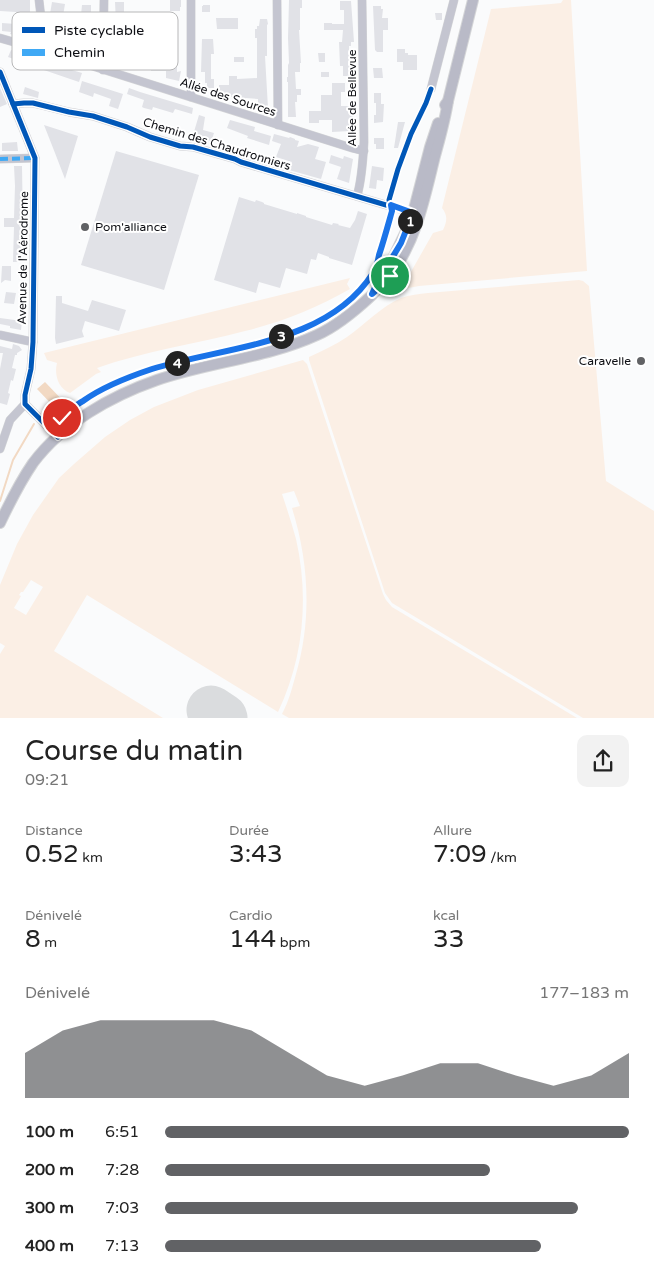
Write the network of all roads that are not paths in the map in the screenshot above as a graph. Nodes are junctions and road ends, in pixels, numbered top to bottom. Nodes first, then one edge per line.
1 (191, 0) edge
2 (277, 0) edge
3 (362, 0) edge
4 (454, 0) edge
5 (472, 0) edge
6 (103, 70) edge
7 (0, 72) edge
8 (3, 87) edge
9 (431, 89) dead end
10 (191, 98) junction
11 (448, 101) junction
12 (13, 104) junction
13 (278, 125) junction
14 (364, 150) junction
15 (35, 158) junction
16 (0, 159) edge
17 (357, 196) junction
18 (413, 213) junction
19 (372, 294) junction
20 (0, 335) edge
21 (32, 342) junction
22 (25, 404) junction
23 (2, 434) edge
24 (58, 437) junction
25 (0, 449) edge
26 (0, 522) edge

1 - 10 street
2 - 13 street
3 - 14 street, Allée de Bellevue
4 - 9 street
5 - 11 main road
6 - 10 street, Allée des Sources
7 - 8 street, Avenue de l'Aérodrome
8 - 12 street, Avenue de l'Aérodrome
10 - 13 street, Allée des Sources
11 - 18 main road
11 - 19 main road
12 - 15 street, Avenue de l'Aérodrome
12 - 17 street, Chemin des Chaudronniers
13 - 14 street, Allée des Sources
14 - 17 street, Allée de Bellevue
15 - 16 street
15 - 21 street, Avenue de l'Aérodrome
17 - 18 street, Chemin des Chaudronniers
18 - 19 main road
19 - 24 main road
20 - 21 street
21 - 22 street, Avenue de l'Aérodrome
22 - 23 street
22 - 24 street
23 - 25 street
24 - 26 main road

